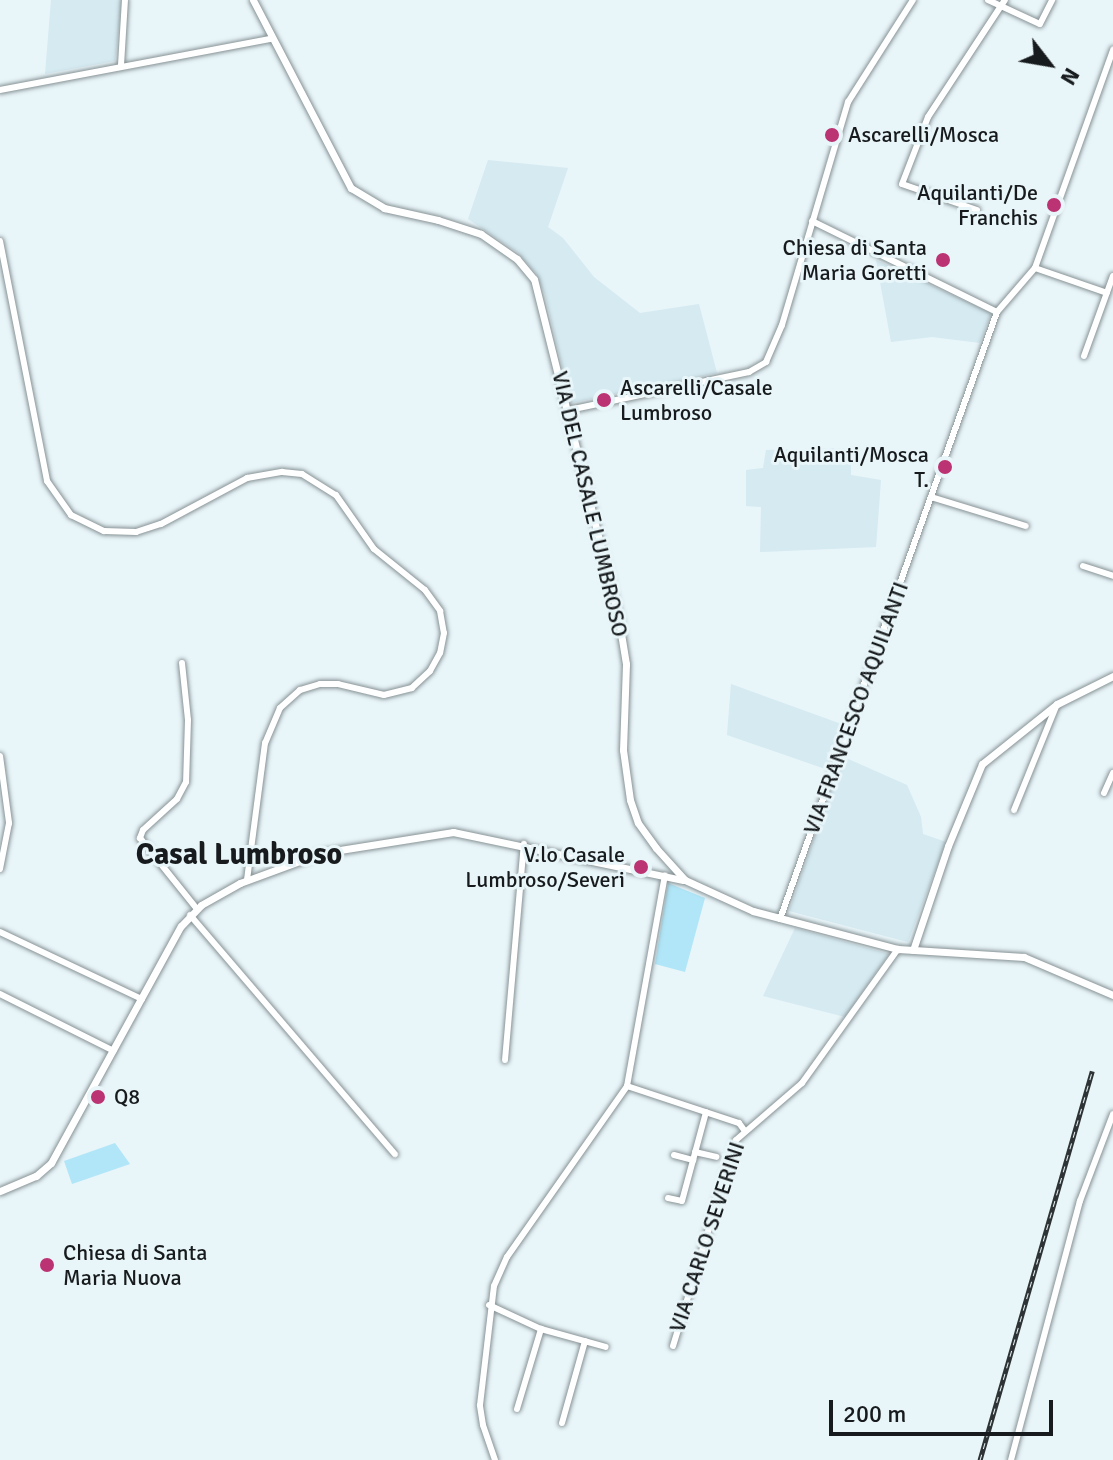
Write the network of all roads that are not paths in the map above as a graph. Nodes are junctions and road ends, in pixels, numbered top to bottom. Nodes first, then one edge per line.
1 (125, 0) edge
2 (253, 0) edge
3 (913, 0) edge
4 (988, 0) edge
5 (1005, 0) edge
6 (1052, 0) edge
7 (1000, 8) junction
8 (271, 39) junction
9 (1113, 50) edge
10 (121, 65) junction
11 (0, 90) edge
12 (977, 210) dead end
13 (812, 221) junction
14 (0, 241) edge
15 (1035, 268) junction
16 (1113, 276) edge
17 (1107, 293) junction
18 (997, 312) junction
19 (1084, 356) dead end
20 (569, 410) junction
21 (931, 497) junction
22 (1026, 526) dead end
23 (1083, 566) dead end
24 (1113, 576) edge
25 (182, 663) dead end
26 (1113, 676) edge
27 (1057, 704) junction
28 (0, 756) edge
29 (1113, 773) edge
30 (1104, 793) dead end
31 (1014, 810) dead end
32 (524, 844) junction
33 (0, 869) edge
34 (665, 875) junction
35 (247, 880) junction
36 (685, 880) junction
37 (193, 911) junction
38 (780, 919) junction
39 (0, 932) edge
40 (898, 949) junction
41 (913, 950) junction
42 (0, 994) edge
43 (1113, 995) edge
44 (142, 999) junction
45 (114, 1051) junction
46 (505, 1060) dead end
47 (627, 1086) junction
48 (706, 1112) junction
49 (1113, 1114) edge
50 (744, 1130) junction
51 (395, 1154) dead end
52 (674, 1155) dead end
53 (694, 1156) junction
54 (716, 1157) dead end
55 (0, 1191) edge
56 (668, 1198) dead end
57 (489, 1305) junction
58 (541, 1329) junction
59 (585, 1341) junction
60 (673, 1346) dead end
61 (606, 1347) dead end
62 (517, 1409) dead end
63 (562, 1423) dead end
64 (495, 1460) edge
65 (1011, 1460) edge

1 - 10 street
2 - 8 street, VIA DEL CASALE LUMBROSO
3 - 13 street
4 - 7 street
5 - 7 street
6 - 7 street
7 - 12 street
8 - 10 street
8 - 20 street, VIA DEL CASALE LUMBROSO
9 - 15 street, VIA FRANCESCO AQUILANTI
10 - 11 street
13 - 18 street
13 - 20 street
14 - 35 street
15 - 17 street
15 - 18 street, VIA FRANCESCO AQUILANTI
16 - 17 street
17 - 19 street
18 - 21 street, VIA FRANCESCO AQUILANTI
20 - 36 street, VIA DEL CASALE LUMBROSO
21 - 22 street
21 - 38 street, VIA FRANCESCO AQUILANTI
23 - 24 street
25 - 37 street
26 - 27 street
27 - 31 street
27 - 41 street
28 - 33 street
29 - 30 street
32 - 34 street
32 - 35 street
32 - 46 street
34 - 36 street
34 - 47 street
35 - 37 street
36 - 38 street, VIA DEL CASALE LUMBROSO
37 - 44 street
37 - 51 street
38 - 40 street, VIA DEL CASALE LUMBROSO
39 - 44 street
40 - 41 street, VIA DEL CASALE LUMBROSO
40 - 50 street, VIA CARLO SEVERINI
41 - 43 street, VIA DEL CASALE LUMBROSO
42 - 45 street
44 - 45 street
45 - 55 street
47 - 48 street
47 - 57 street
48 - 50 street
48 - 53 street
49 - 65 street
50 - 60 street, VIA CARLO SEVERINI
52 - 53 street
53 - 54 street
53 - 56 street
57 - 58 street
57 - 64 street
58 - 59 street
58 - 62 street
59 - 61 street
59 - 63 street

